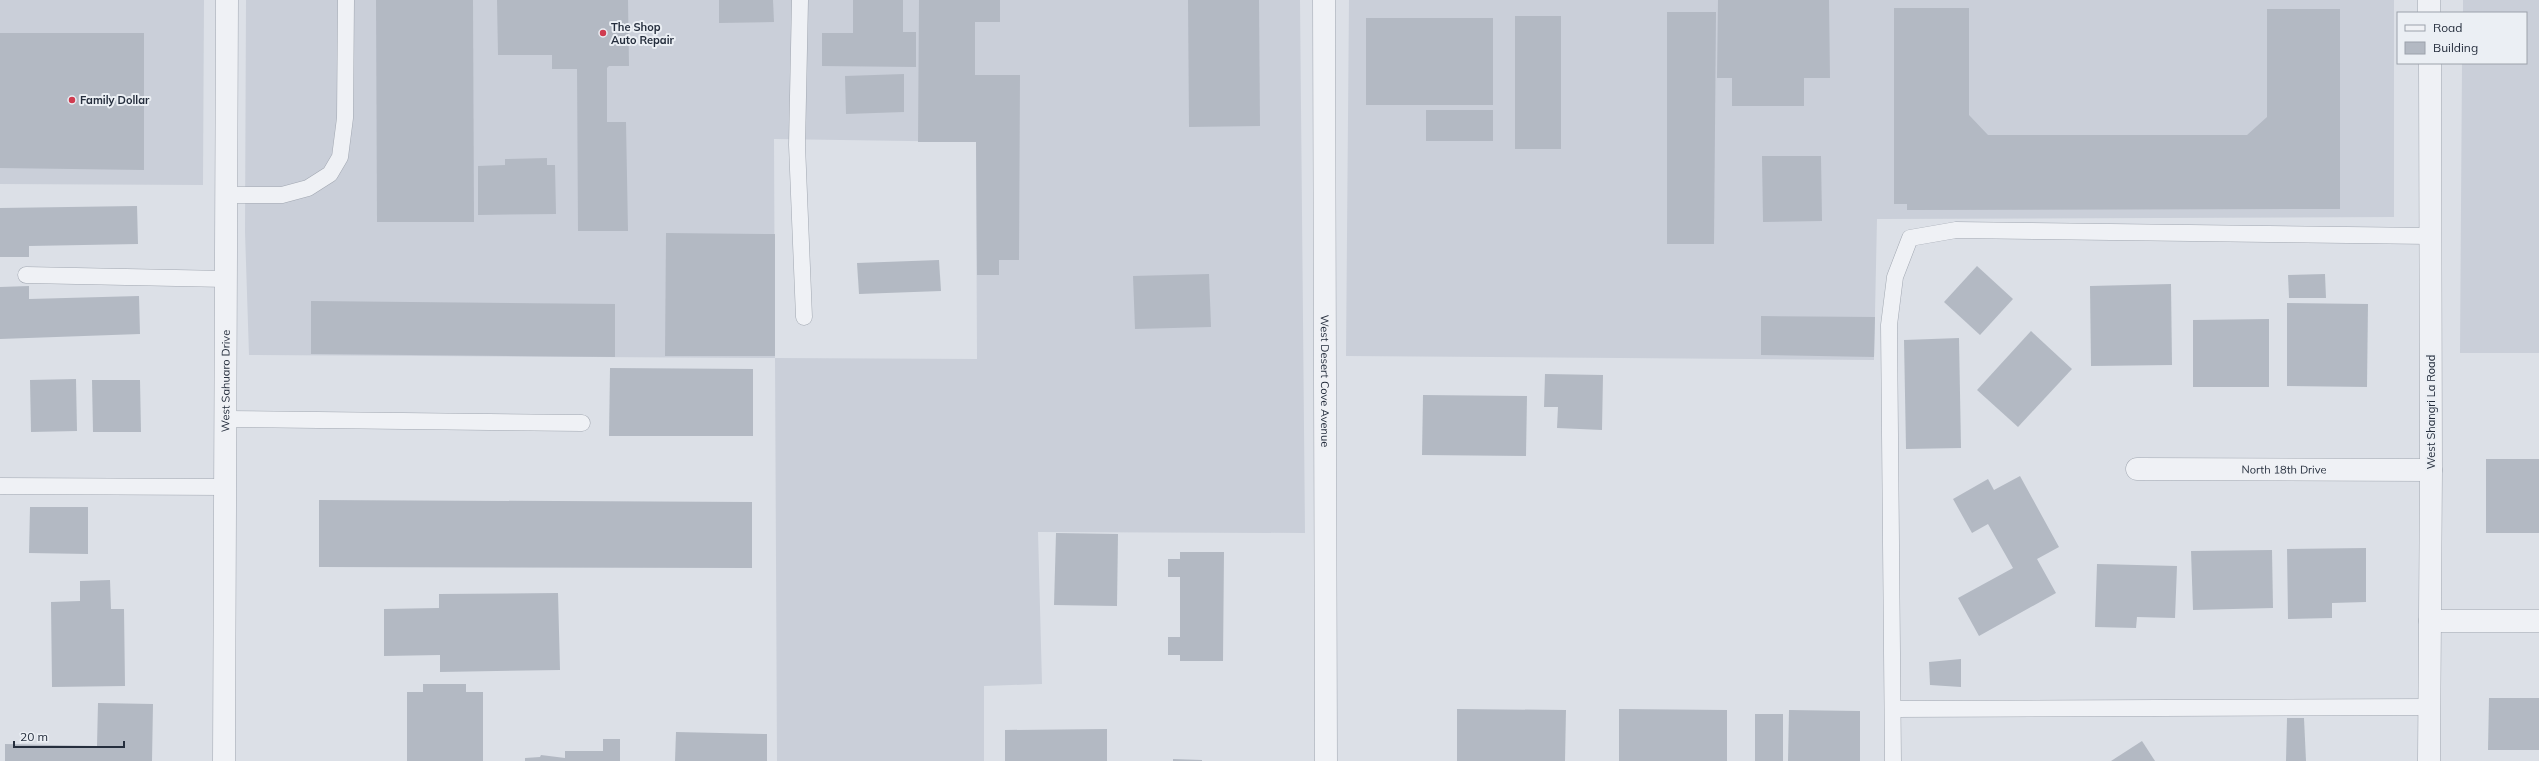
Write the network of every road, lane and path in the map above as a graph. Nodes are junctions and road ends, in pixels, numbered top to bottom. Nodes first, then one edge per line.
1 (227, 0) edge
2 (346, 0) edge
3 (800, 0) edge
4 (1324, 0) edge
5 (2429, 0) edge
6 (2429, 12) edge
7 (2430, 64) edge
8 (226, 195) junction
9 (2430, 236) junction
10 (26, 275) dead end
11 (226, 279) junction
12 (804, 316) dead end
13 (226, 419) junction
14 (582, 423) dead end
15 (2137, 469) dead end
16 (2431, 470) junction
17 (0, 486) edge
18 (224, 486) junction
19 (2430, 621) junction
20 (2539, 621) edge
21 (2429, 707) junction
22 (1893, 709) junction
23 (224, 761) edge
24 (1326, 761) edge
25 (1893, 761) edge
26 (2429, 761) edge

1 - 8 street, West Sahuaro Drive
2 - 8 lane
3 - 12 lane
4 - 24 street, West Desert Cove Avenue
5 - 6 street
7 - 9 street, West Shangri La Road
8 - 11 street, West Sahuaro Drive
9 - 16 street, West Shangri La Road
9 - 22 lane
10 - 11 lane
11 - 13 street, West Sahuaro Drive
13 - 14 lane
13 - 18 street, West Sahuaro Drive
15 - 16 street, North 18th Drive
16 - 19 street, West Shangri La Road
17 - 18 lane
18 - 23 street, West Sahuaro Drive
19 - 20 street
19 - 21 street, West Shangri La Road
21 - 22 lane
21 - 26 street, West Shangri La Road
22 - 25 lane

